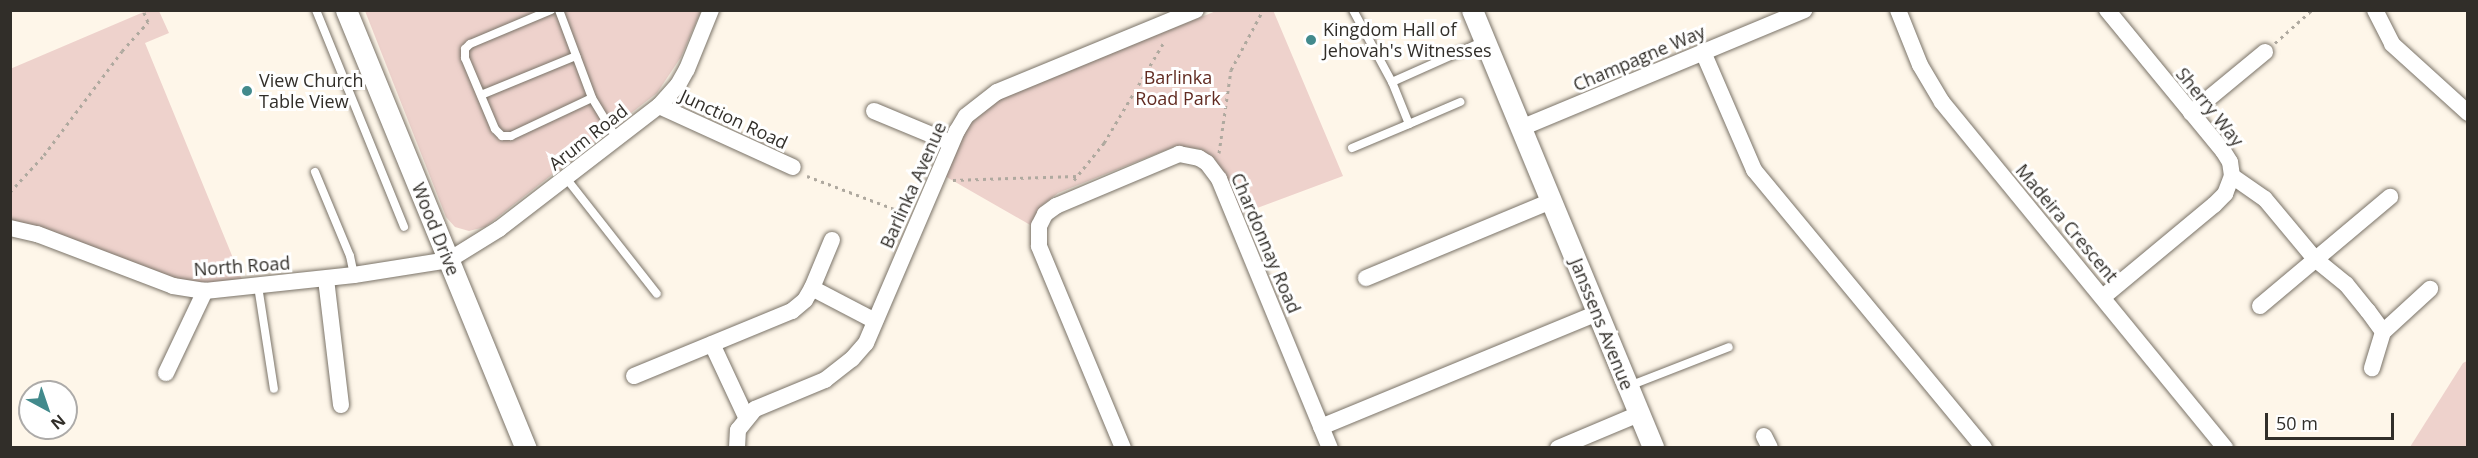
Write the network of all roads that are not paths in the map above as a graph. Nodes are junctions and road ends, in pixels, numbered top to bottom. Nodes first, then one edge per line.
1 (316, 10) edge
2 (346, 10) edge
3 (551, 10) edge
4 (559, 10) edge
5 (711, 10) edge
6 (1196, 10) edge
7 (1353, 10) edge
8 (1472, 10) edge
9 (1804, 10) edge
10 (1898, 10) edge
11 (2107, 10) edge
12 (2375, 10) edge
13 (1484, 41) junction
14 (1703, 52) junction
15 (2265, 52) road end
16 (576, 56) junction
17 (374, 77) junction
18 (1392, 82) junction
19 (347, 87) junction
20 (481, 95) junction
21 (592, 98) junction
22 (1460, 102) dead end
23 (659, 106) junction
24 (874, 111) dead end
25 (2190, 113) junction
26 (2468, 113) edge
27 (1409, 124) junction
28 (1521, 128) junction
29 (617, 139) junction
30 (951, 143) junction
31 (1352, 148) dead end
32 (793, 167) road end
33 (315, 172) dead end
34 (566, 178) junction
35 (2237, 178) junction
36 (2390, 197) dead end
37 (1551, 201) junction
38 (404, 227) dead end
39 (10, 228) edge
40 (831, 240) dead end
41 (2315, 259) junction
42 (449, 260) junction
43 (354, 275) junction
44 (1366, 278) dead end
45 (326, 279) junction
46 (258, 286) junction
47 (812, 288) junction
48 (2430, 289) dead end
49 (205, 291) junction
50 (657, 294) dead end
51 (2103, 297) junction
52 (2260, 306) dead end
53 (1598, 313) junction
54 (875, 321) junction
55 (2383, 332) junction
56 (712, 344) junction
57 (1729, 347) dead end
58 (2372, 368) dead end
59 (166, 373) dead end
60 (634, 376) dead end
61 (1628, 387) junction
62 (274, 389) dead end
63 (341, 405) dead end
64 (1639, 414) junction
65 (746, 417) junction
66 (1321, 427) junction
67 (526, 447) edge
68 (737, 447) edge
69 (1123, 447) edge
70 (1330, 447) edge
71 (1558, 447) edge
72 (1653, 447) edge
73 (1984, 447) edge
74 (2225, 447) edge

1 - 19 lane
2 - 17 street, Wood Drive
3 - 20 lane
4 - 16 lane
5 - 23 street, Arum Road
6 - 30 street, Barlinka Avenue
7 - 18 lane
8 - 13 street, Janssens Avenue
9 - 14 street, Champagne Way
10 - 51 street, Madeira Crescent
11 - 25 street, Sherry Way
12 - 26 street
13 - 18 lane
13 - 28 street, Janssens Avenue
14 - 28 street, Champagne Way
14 - 73 street
15 - 25 street
16 - 20 lane
16 - 21 lane
17 - 19 lane
17 - 42 street, Wood Drive
18 - 27 lane
19 - 38 lane
20 - 21 lane
21 - 29 lane
22 - 27 lane
23 - 29 street, Arum Road
23 - 32 street, Junction Road
24 - 30 street
25 - 35 street, Sherry Way
27 - 31 lane
28 - 37 street, Janssens Avenue
29 - 34 street, Arum Road
30 - 54 street, Barlinka Avenue
33 - 43 lane
34 - 42 street, Arum Road
34 - 50 lane
35 - 41 street
35 - 51 street, Sherry Way
36 - 41 street
37 - 44 street
37 - 53 street, Janssens Avenue
39 - 49 street, North Road
40 - 47 street
41 - 52 street
41 - 55 street
42 - 43 street, North Road
42 - 67 street, Wood Drive
43 - 45 street, North Road
45 - 46 street, North Road
45 - 63 street
46 - 49 street, North Road
46 - 62 lane
47 - 54 street
47 - 56 street
48 - 55 street
49 - 59 street
51 - 74 street, Madeira Crescent
53 - 61 street, Janssens Avenue
53 - 66 street
54 - 65 street, Barlinka Avenue
55 - 58 street
56 - 60 street
56 - 65 street
57 - 61 lane
61 - 64 street, Janssens Avenue
64 - 71 street
64 - 72 street, Janssens Avenue
65 - 68 street
66 - 69 street, Chardonnay Road
66 - 70 street, Chardonnay Road

